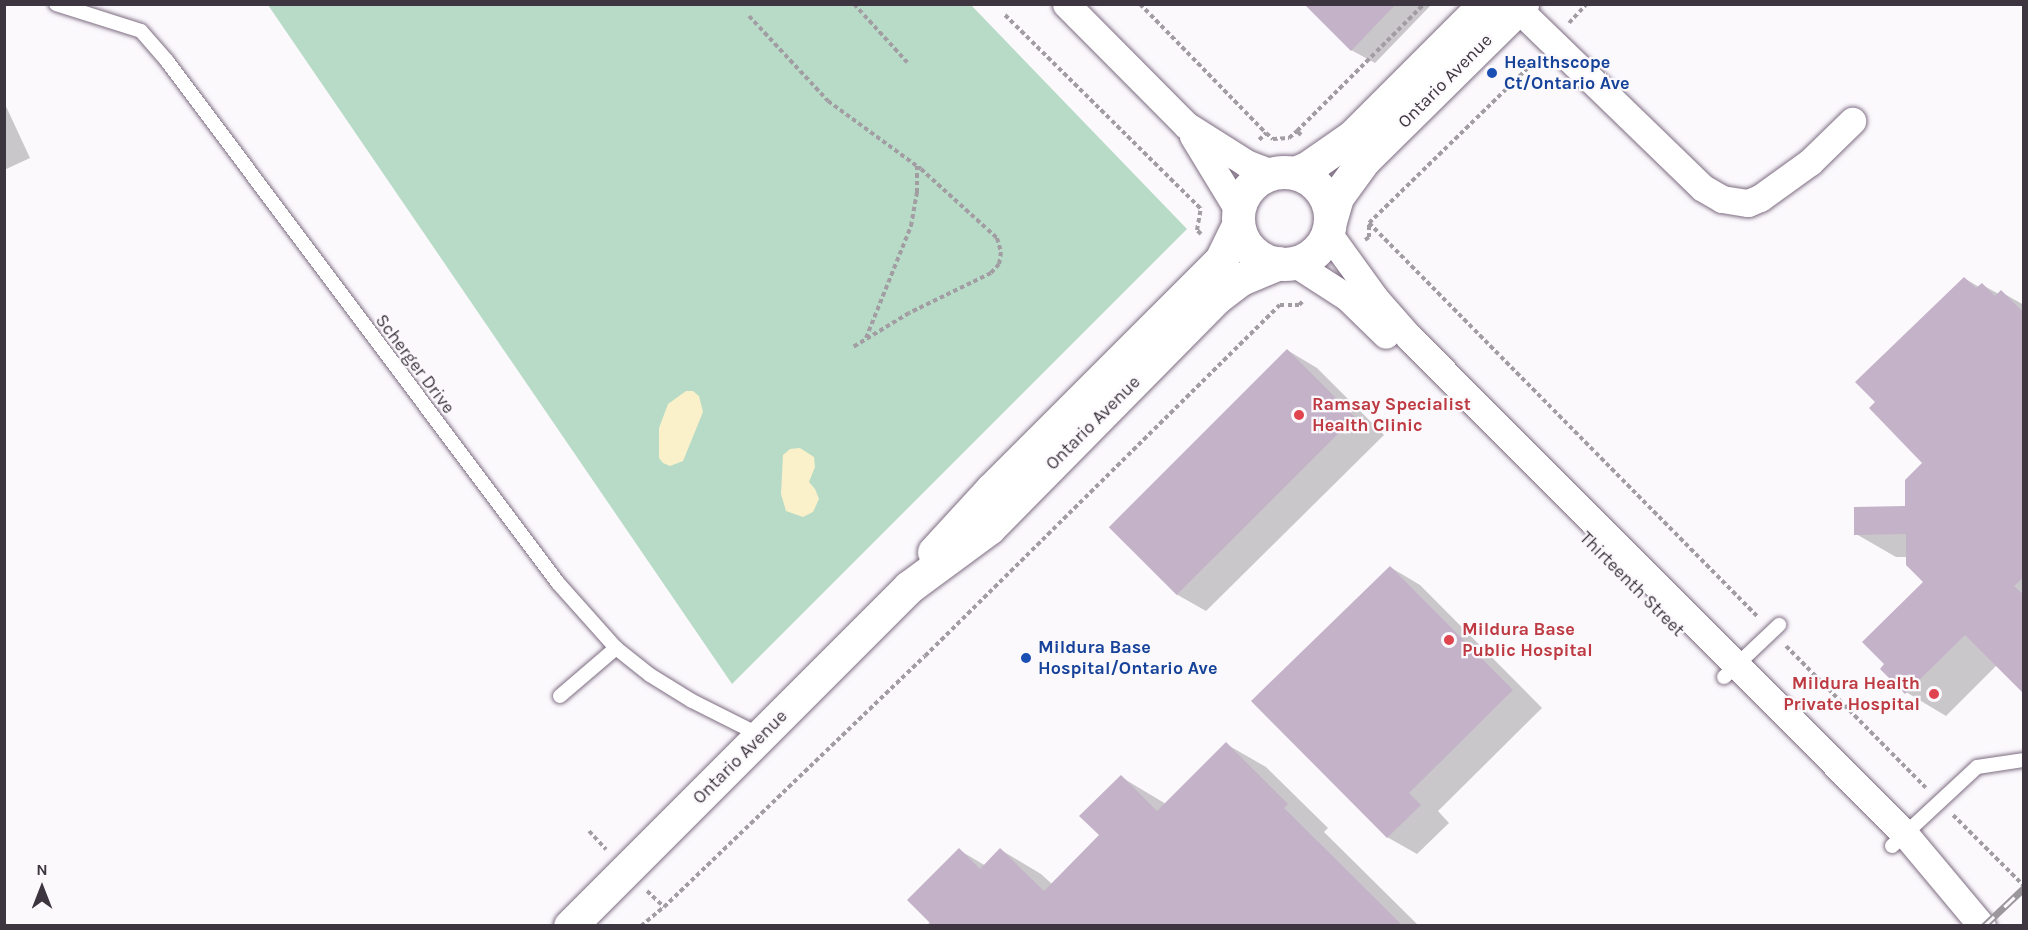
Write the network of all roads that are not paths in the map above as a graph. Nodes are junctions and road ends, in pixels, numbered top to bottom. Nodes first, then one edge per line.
1 (56, 4) edge
2 (1066, 4) edge
3 (1485, 4) edge
4 (1518, 6) edge
5 (1852, 121) dead end
6 (1186, 125) junction
7 (1283, 173) junction
8 (1238, 217) junction
9 (1329, 225) junction
10 (1287, 263) junction
11 (909, 587) junction
12 (1776, 628) road end
13 (616, 648) junction
14 (1730, 671) junction
15 (560, 696) dead end
16 (762, 735) junction
17 (2024, 760) edge
18 (1898, 840) junction
19 (1975, 918) edge
20 (570, 926) edge

1 - 13 lane, Scherger Drive
2 - 6 street
3 - 7 street, Ontario Avenue
4 - 5 street
4 - 9 street, Ontario Avenue
6 - 7 street
6 - 8 street
7 - 8 street
7 - 9 street
8 - 10 street
8 - 11 street, Ontario Avenue
9 - 10 street
9 - 14 street, Thirteenth Street
10 - 11 street, Ontario Avenue
10 - 14 street, Thirteenth Street
11 - 16 street, Ontario Avenue
12 - 14 lane
13 - 15 lane
13 - 16 lane, Scherger Drive
14 - 18 street, Thirteenth Street
16 - 20 street, Ontario Avenue
17 - 18 lane
18 - 19 street, Thirteenth Street

